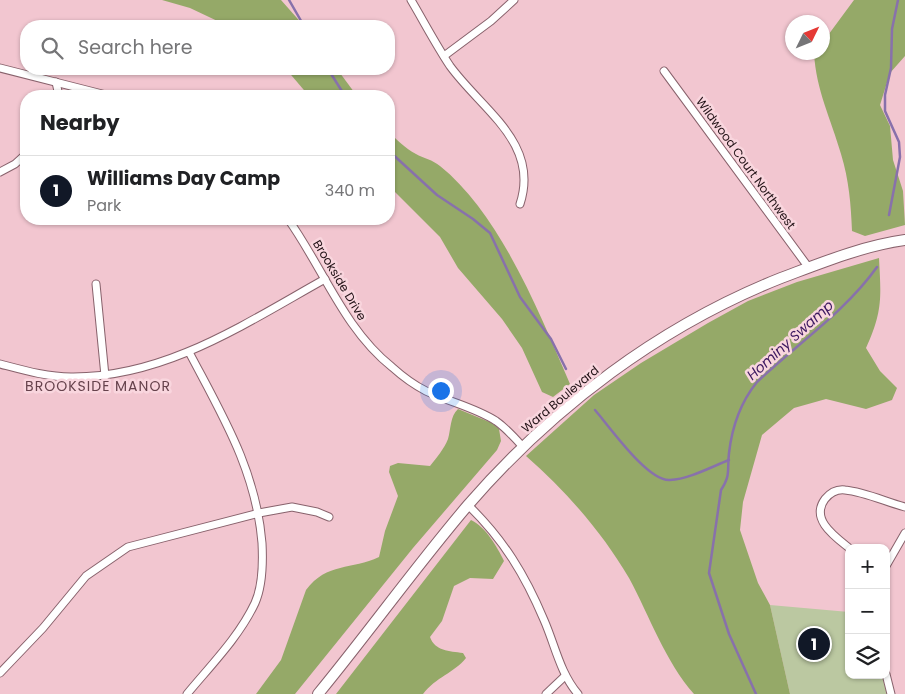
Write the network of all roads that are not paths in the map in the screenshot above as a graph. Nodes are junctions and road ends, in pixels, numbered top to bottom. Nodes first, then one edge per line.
1 (411, 0) edge
2 (514, 0) edge
3 (444, 56) junction
4 (0, 68) edge
5 (664, 71) dead end
6 (20, 73) edge
7 (28, 75) edge
8 (56, 82) junction
9 (58, 90) edge
10 (87, 90) edge
11 (20, 159) edge
12 (0, 172) edge
13 (520, 204) dead end
14 (292, 225) edge
15 (905, 240) edge
16 (809, 268) junction
17 (325, 279) junction
18 (96, 284) dead end
19 (189, 352) junction
20 (0, 364) edge
21 (105, 376) junction
22 (523, 447) junction
23 (468, 505) junction
24 (905, 507) edge
25 (259, 513) junction
26 (329, 517) dead end
27 (905, 533) edge
28 (845, 544) edge
29 (890, 559) edge
30 (0, 673) edge
31 (565, 676) junction
32 (887, 679) edge
33 (187, 694) edge
34 (318, 694) edge
35 (546, 694) edge
36 (578, 694) edge
37 (891, 694) edge

1 - 3 street
2 - 3 street
3 - 13 street
4 - 6 street
5 - 16 street, Wildwood Court Northwest
7 - 8 street
8 - 9 street
8 - 10 street
11 - 12 street
14 - 17 street, Brookside Drive
15 - 16 main road, Ward Boulevard
16 - 22 main road, Ward Boulevard
17 - 19 street
17 - 22 street, Brookside Drive
18 - 21 street
19 - 21 street
19 - 25 street
20 - 21 street
22 - 23 main road, Ward Boulevard
23 - 31 street
23 - 34 main road, Ward Boulevard
24 - 28 street
25 - 26 street
25 - 30 street
25 - 33 street
27 - 29 street
31 - 35 street
31 - 36 street
32 - 37 street

